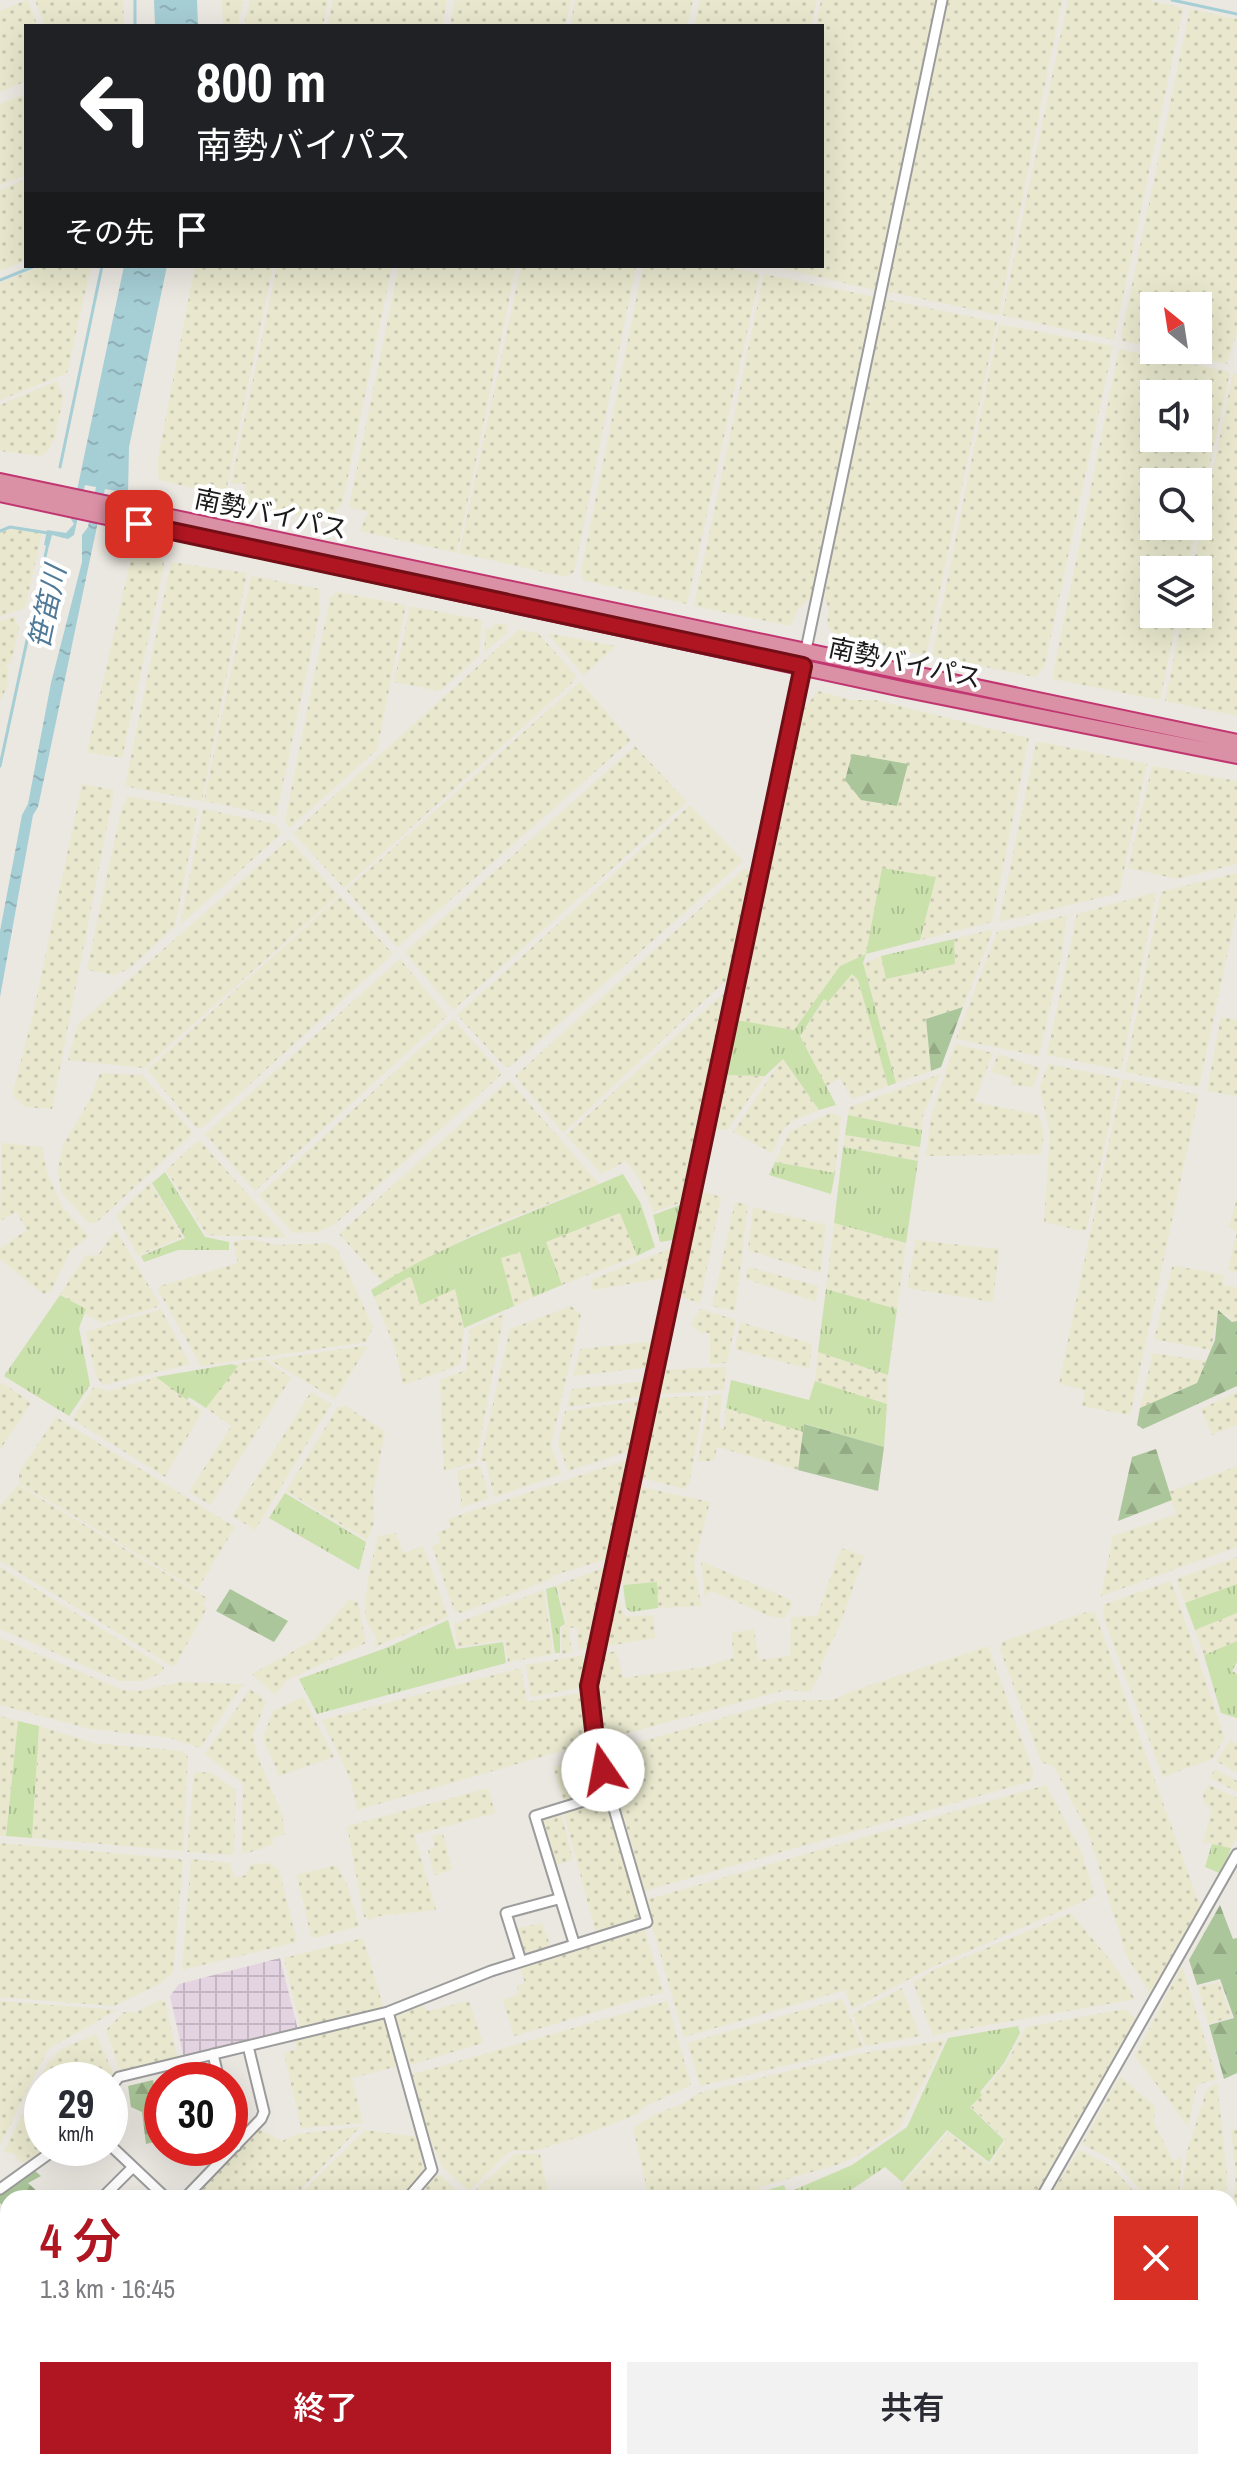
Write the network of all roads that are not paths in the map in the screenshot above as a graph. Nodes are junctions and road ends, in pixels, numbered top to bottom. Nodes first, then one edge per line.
1 (942, 0) edge
2 (0, 481) edge
3 (0, 494) edge
4 (53, 498) junction
5 (140, 517) junction
6 (806, 650) junction
7 (803, 666) junction
8 (1237, 742) edge
9 (1237, 756) edge
10 (610, 1793) junction
11 (1237, 1854) edge
12 (558, 1899) junction
13 (574, 1943) junction
14 (521, 1961) junction
15 (388, 2012) junction
16 (248, 2046) junction
17 (213, 2054) junction
18 (215, 2062) edge
19 (128, 2075) edge
20 (248, 2131) edge
21 (128, 2162) edge
22 (32, 2166) edge
23 (216, 2166) edge
24 (133, 2167) junction
25 (0, 2189) edge
26 (110, 2190) edge
27 (157, 2190) edge
28 (193, 2190) edge
29 (415, 2190) edge
30 (1046, 2190) edge

1 - 6 street
2 - 4 highway, 南勢バイパス
3 - 4 highway, 南勢バイパス
4 - 5 highway, 南勢バイパス
5 - 6 highway, 南勢バイパス
5 - 7 highway, 南勢バイパス
6 - 7 street
6 - 8 highway, 南勢バイパス
7 - 9 highway, 南勢バイパス
7 - 10 street
10 - 12 street
10 - 13 street
11 - 30 street
12 - 13 street
12 - 14 street
13 - 14 street
14 - 15 street
15 - 16 street
15 - 29 street
16 - 17 street
16 - 20 street
17 - 18 street
17 - 19 street
21 - 24 street
22 - 25 street
23 - 28 street
24 - 26 street
24 - 27 street

